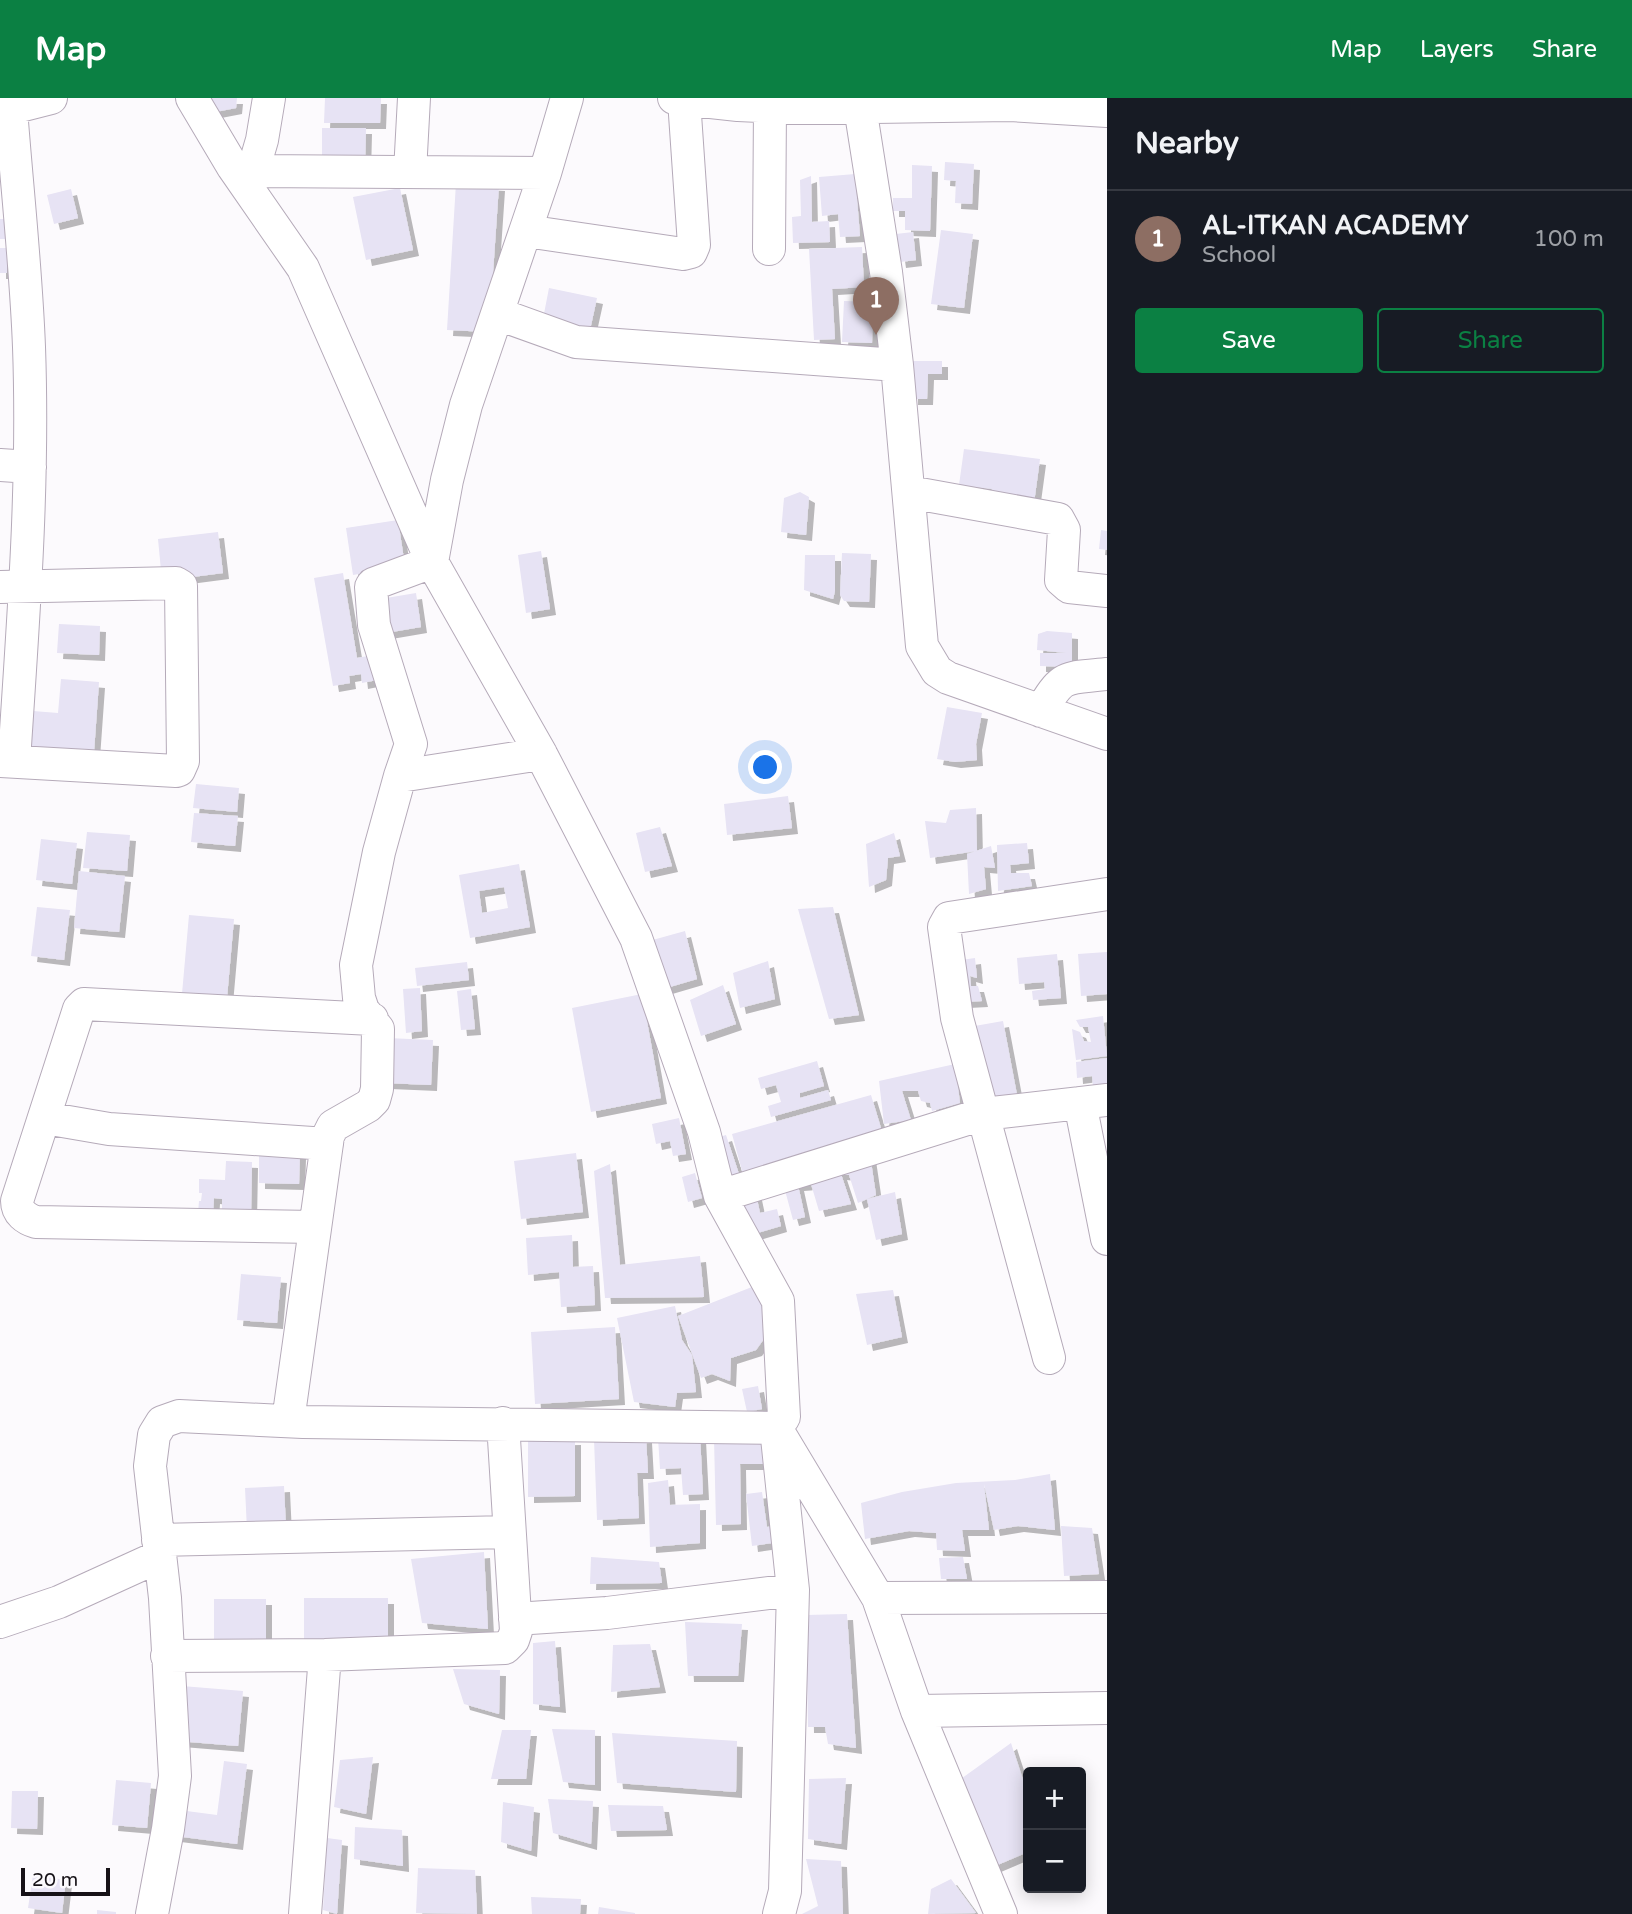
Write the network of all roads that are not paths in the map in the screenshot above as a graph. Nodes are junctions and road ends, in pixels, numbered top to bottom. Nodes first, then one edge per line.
1 (51, 98) edge
2 (192, 98) edge
3 (269, 98) edge
4 (414, 98) edge
5 (567, 98) edge
6 (679, 99) edge
7 (948, 102) edge
8 (1041, 103) edge
9 (770, 106) junction
10 (860, 107) junction
11 (6, 110) edge
12 (1107, 111) edge
13 (410, 172) junction
14 (545, 173) junction
15 (250, 179) junction
16 (526, 231) junction
17 (769, 249) dead end
18 (498, 314) junction
19 (897, 365) junction
20 (15, 466) edge
21 (909, 492) junction
22 (432, 562) junction
23 (13, 587) edge
24 (1107, 591) edge
25 (1107, 674) edge
26 (1041, 710) junction
27 (1107, 734) edge
28 (541, 754) junction
29 (7, 761) edge
30 (400, 776) junction
31 (1107, 894) edge
32 (372, 1019) junction
33 (1094, 1102) edge
34 (983, 1114) junction
35 (45, 1118) junction
36 (327, 1144) junction
37 (720, 1196) junction
38 (1105, 1205) edge
39 (315, 1227) junction
40 (1107, 1239) edge
41 (1049, 1358) dead end
42 (288, 1421) junction
43 (503, 1423) junction
44 (776, 1428) junction
45 (509, 1532) junction
46 (159, 1548) junction
47 (793, 1590) junction
48 (1107, 1597) edge
49 (878, 1598) junction
50 (515, 1619) junction
51 (0, 1622) edge
52 (325, 1655) junction
53 (167, 1656) junction
54 (1107, 1708) edge
55 (917, 1711) junction
56 (152, 1914) edge
57 (306, 1914) edge
58 (779, 1914) edge
59 (1001, 1914) edge

1 - 11 street
2 - 15 street
3 - 15 street
4 - 13 street
5 - 14 street
6 - 9 street
6 - 16 street
7 - 8 street
7 - 10 street
8 - 12 street
9 - 10 street
9 - 17 street
10 - 19 street
11 - 20 street
13 - 14 street
13 - 15 street
14 - 16 street
15 - 22 street
16 - 18 street
18 - 19 street
18 - 22 street
19 - 21 street
20 - 23 street
21 - 24 street
21 - 26 street
22 - 28 street
22 - 30 street
23 - 29 street
23 - 29 street
25 - 26 street
26 - 27 street
28 - 30 street
28 - 37 street
30 - 32 street
31 - 34 street
32 - 35 street
32 - 36 street
33 - 34 street
33 - 38 street
34 - 37 street
34 - 41 street
35 - 36 street
35 - 39 street
36 - 39 street
37 - 44 street
38 - 40 street
39 - 42 street
42 - 43 street
42 - 46 street
43 - 44 street
43 - 45 street
44 - 47 street
44 - 49 street
45 - 46 street
45 - 50 street
46 - 51 street
46 - 53 street
47 - 50 street
47 - 58 street
48 - 49 street
49 - 55 street
50 - 52 street
52 - 53 street
52 - 57 street
53 - 56 street
54 - 55 street
55 - 59 street

